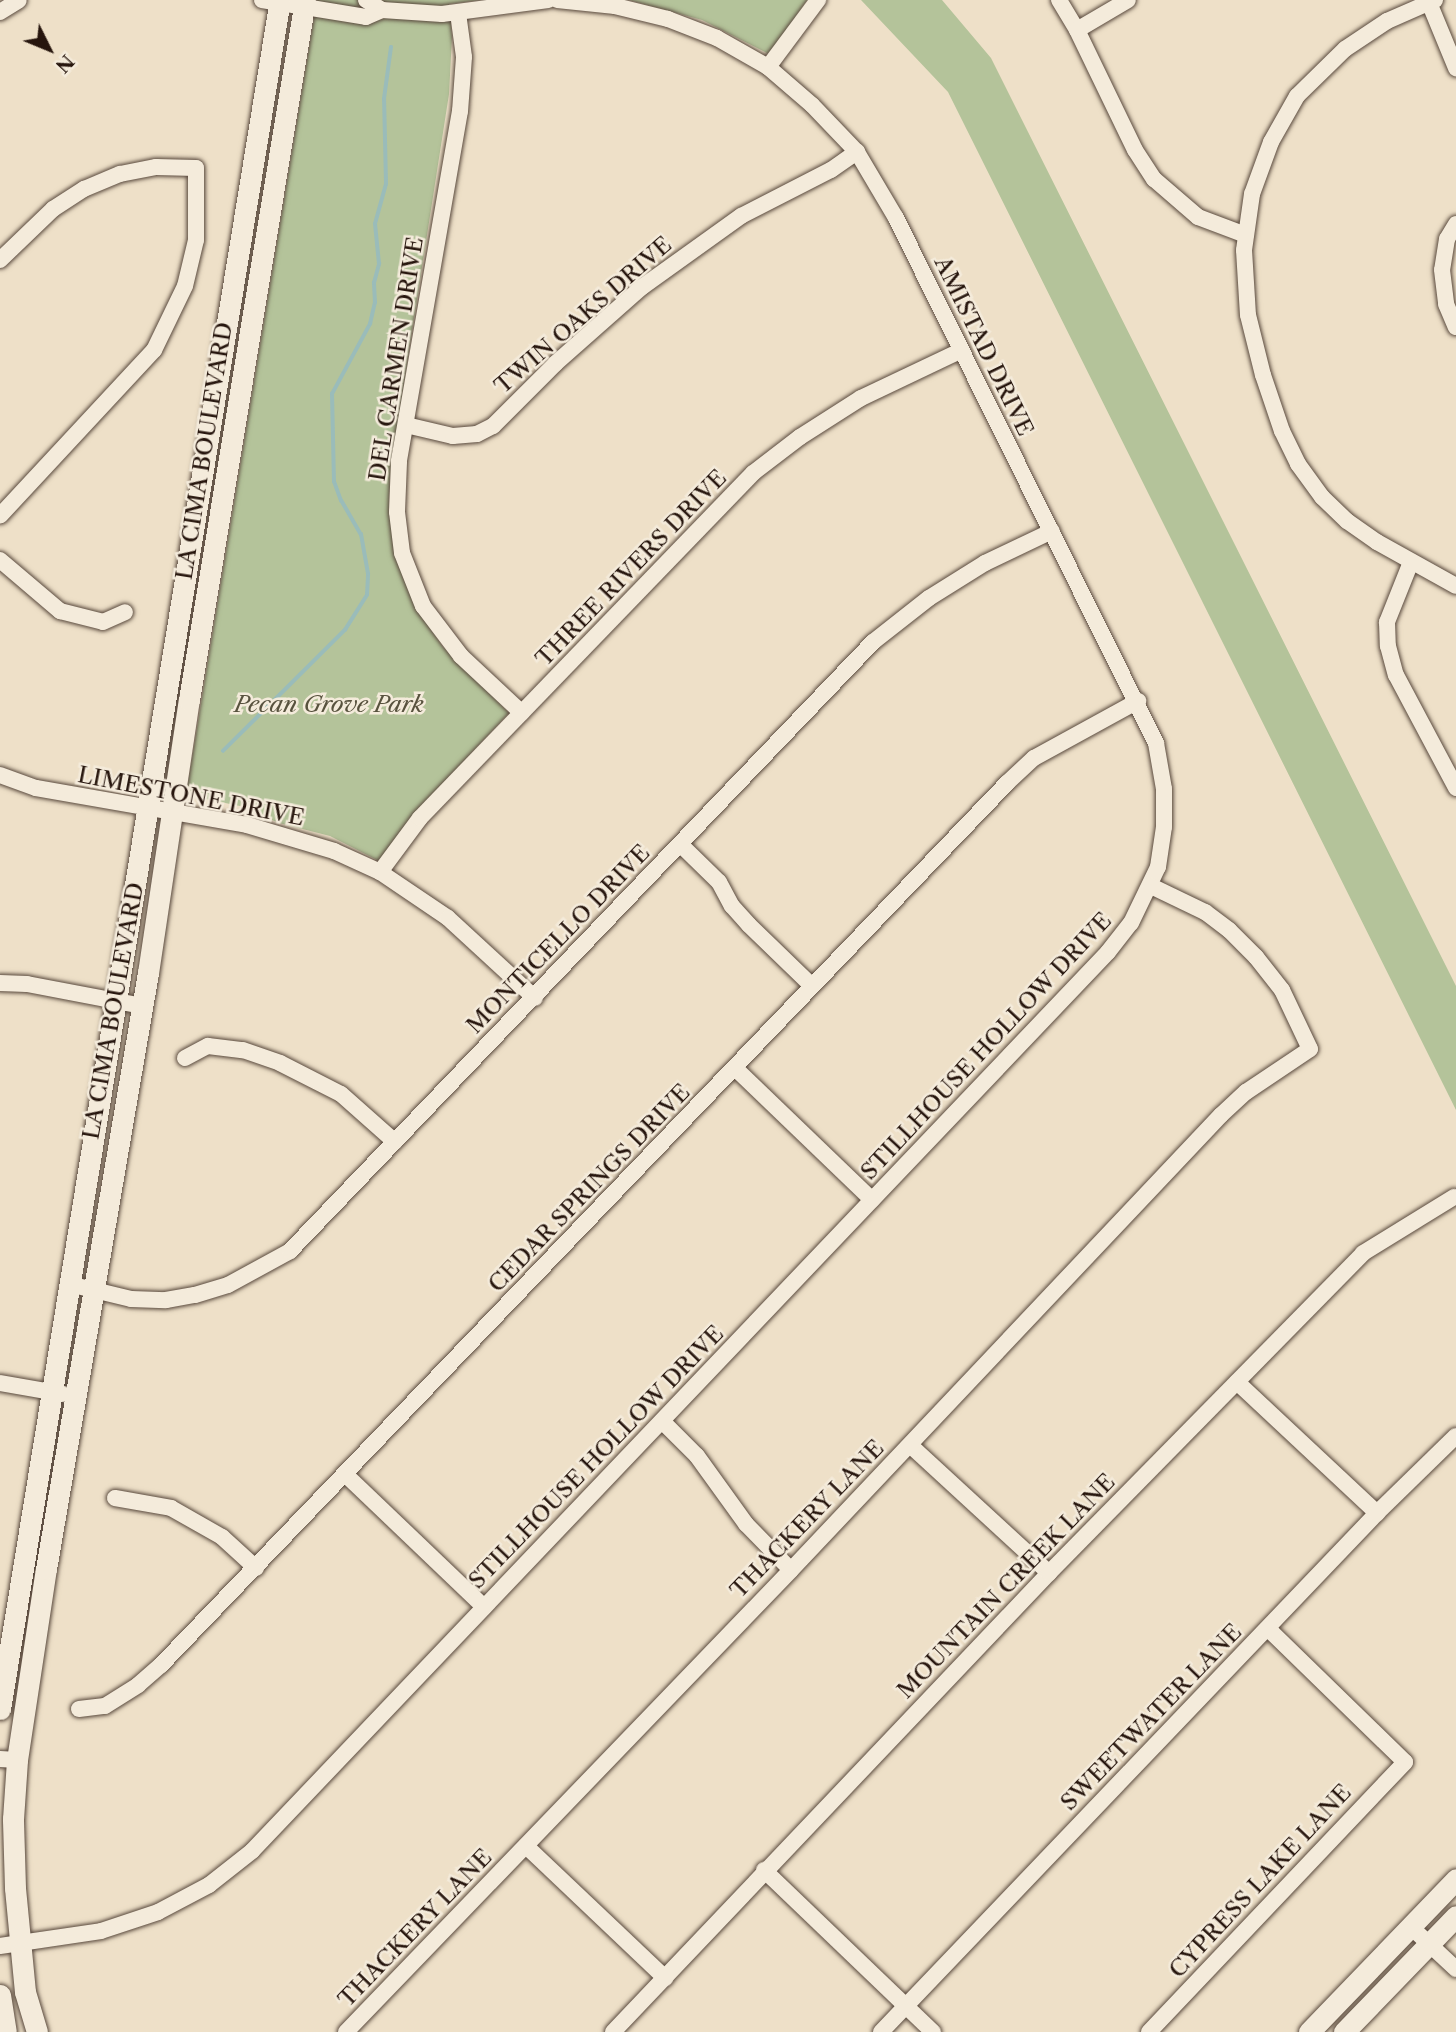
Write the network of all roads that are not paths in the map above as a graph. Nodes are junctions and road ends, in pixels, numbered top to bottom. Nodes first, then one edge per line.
1 (19, 0) edge
2 (366, 0) edge
3 (548, 0) edge
4 (557, 0) edge
5 (818, 0) edge
6 (1059, 0) edge
7 (1128, 0) edge
8 (274, 1) edge
9 (1431, 1) edge
10 (305, 4) edge
11 (382, 10) junction
12 (0, 12) edge
13 (458, 13) junction
14 (1077, 30) junction
15 (768, 67) junction
16 (1456, 68) edge
17 (857, 152) junction
18 (1456, 224) edge
19 (1246, 235) junction
20 (0, 260) edge
21 (1456, 327) edge
22 (960, 351) junction
23 (406, 425) junction
24 (0, 516) edge
25 (1052, 531) junction
26 (0, 561) edge
27 (1411, 562) junction
28 (1456, 586) edge
29 (125, 612) dead end
30 (1138, 702) junction
31 (522, 713) junction
32 (0, 775) edge
33 (1456, 788) edge
34 (147, 810) junction
35 (172, 811) junction
36 (680, 844) junction
37 (380, 872) junction
38 (1151, 886) junction
39 (0, 983) edge
40 (811, 985) junction
41 (535, 998) junction
42 (116, 1000) junction
43 (142, 1006) junction
44 (185, 1058) dead end
45 (735, 1068) junction
46 (395, 1142) junction
47 (1454, 1197) dead end
48 (872, 1200) junction
49 (69, 1284) junction
50 (93, 1292) junction
51 (1237, 1382) junction
52 (0, 1383) edge
53 (52, 1392) junction
54 (75, 1396) junction
55 (662, 1421) junction
56 (1456, 1436) edge
57 (910, 1445) junction
58 (346, 1475) junction
59 (115, 1498) dead end
60 (1377, 1513) junction
61 (256, 1567) junction
62 (791, 1570) junction
63 (1049, 1573) junction
64 (484, 1607) junction
65 (1268, 1629) junction
66 (0, 1709) edge
67 (79, 1709) dead end
68 (8, 1760) edge
69 (526, 1846) junction
70 (764, 1870) junction
71 (1456, 1879) edge
72 (1428, 1907) junction
73 (1453, 1925) edge
74 (1410, 1926) junction
75 (1429, 1944) junction
76 (10, 1945) edge
77 (1456, 1969) edge
78 (665, 1978) junction
79 (0, 1995) edge
80 (906, 2006) junction
81 (6, 2032) edge
82 (37, 2032) edge
83 (346, 2032) edge
84 (613, 2032) edge
85 (881, 2032) edge
86 (933, 2032) edge
87 (1149, 2032) edge
88 (1309, 2032) edge
89 (1344, 2032) edge

1 - 12 street
2 - 11 street
3 - 13 street
4 - 15 street, AMISTAD DRIVE
5 - 15 street
6 - 14 street
7 - 14 street
8 - 10 street
8 - 34 street, LA CIMA BOULEVARD
9 - 16 street
9 - 19 street
10 - 11 street
10 - 35 street, LA CIMA BOULEVARD
11 - 13 street
13 - 23 street, DEL CARMEN DRIVE
14 - 19 street
15 - 17 street, AMISTAD DRIVE
17 - 22 street, AMISTAD DRIVE
17 - 23 street, TWIN OAKS DRIVE
18 - 21 street
19 - 27 street
20 - 24 street
22 - 25 street, AMISTAD DRIVE
22 - 31 street, THREE RIVERS DRIVE
23 - 31 street, DEL CARMEN DRIVE
25 - 30 street, AMISTAD DRIVE
25 - 36 street, MONTICELLO DRIVE
26 - 29 street
27 - 28 street
27 - 33 street
30 - 38 street, AMISTAD DRIVE
30 - 40 street, CEDAR SPRINGS DRIVE
31 - 37 street, THREE RIVERS DRIVE
32 - 34 street, LIMESTONE DRIVE
34 - 35 street, LIMESTONE DRIVE
34 - 42 street, LA CIMA BOULEVARD
35 - 37 street, LIMESTONE DRIVE
35 - 43 street, LA CIMA BOULEVARD
36 - 40 street
36 - 41 street, MONTICELLO DRIVE
37 - 41 street, LIMESTONE DRIVE
38 - 48 street, STILLHOUSE HOLLOW DRIVE
38 - 57 street, THACKERY LANE
39 - 42 street
40 - 45 street, CEDAR SPRINGS DRIVE
41 - 46 street, MONTICELLO DRIVE
42 - 43 street
42 - 49 street, LA CIMA BOULEVARD
43 - 50 street, LA CIMA BOULEVARD
44 - 46 street
45 - 48 street
45 - 58 street, CEDAR SPRINGS DRIVE
46 - 50 street, MONTICELLO DRIVE
47 - 51 street, MOUNTAIN CREEK LANE
48 - 55 street, STILLHOUSE HOLLOW DRIVE
49 - 50 street, MONTICELLO DRIVE
49 - 53 street, LA CIMA BOULEVARD
50 - 54 street, LA CIMA BOULEVARD
51 - 60 street
51 - 63 street, MOUNTAIN CREEK LANE
52 - 53 street
53 - 54 street
53 - 66 street, LA CIMA BOULEVARD
54 - 68 street, LA CIMA BOULEVARD
55 - 62 street
55 - 64 street, STILLHOUSE HOLLOW DRIVE
56 - 60 street, SWEETWATER LANE
57 - 62 street, THACKERY LANE
57 - 63 street
58 - 61 street, CEDAR SPRINGS DRIVE
58 - 64 street
59 - 61 street
60 - 65 street, SWEETWATER LANE
61 - 67 street, CEDAR SPRINGS DRIVE
62 - 69 street, THACKERY LANE
63 - 70 street, MOUNTAIN CREEK LANE
64 - 76 street, STILLHOUSE HOLLOW DRIVE
65 - 80 street, SWEETWATER LANE
65 - 87 street, CYPRESS LAKE LANE
68 - 76 street, LA CIMA BOULEVARD
69 - 78 street
69 - 83 street, THACKERY LANE
70 - 78 street, MOUNTAIN CREEK LANE
70 - 80 street
71 - 72 street
72 - 73 street
72 - 74 street
73 - 75 street
74 - 75 street
74 - 88 street
75 - 77 street
75 - 89 street
76 - 82 street, LA CIMA BOULEVARD
78 - 84 street, MOUNTAIN CREEK LANE
79 - 81 street
80 - 85 street, SWEETWATER LANE
80 - 86 street

